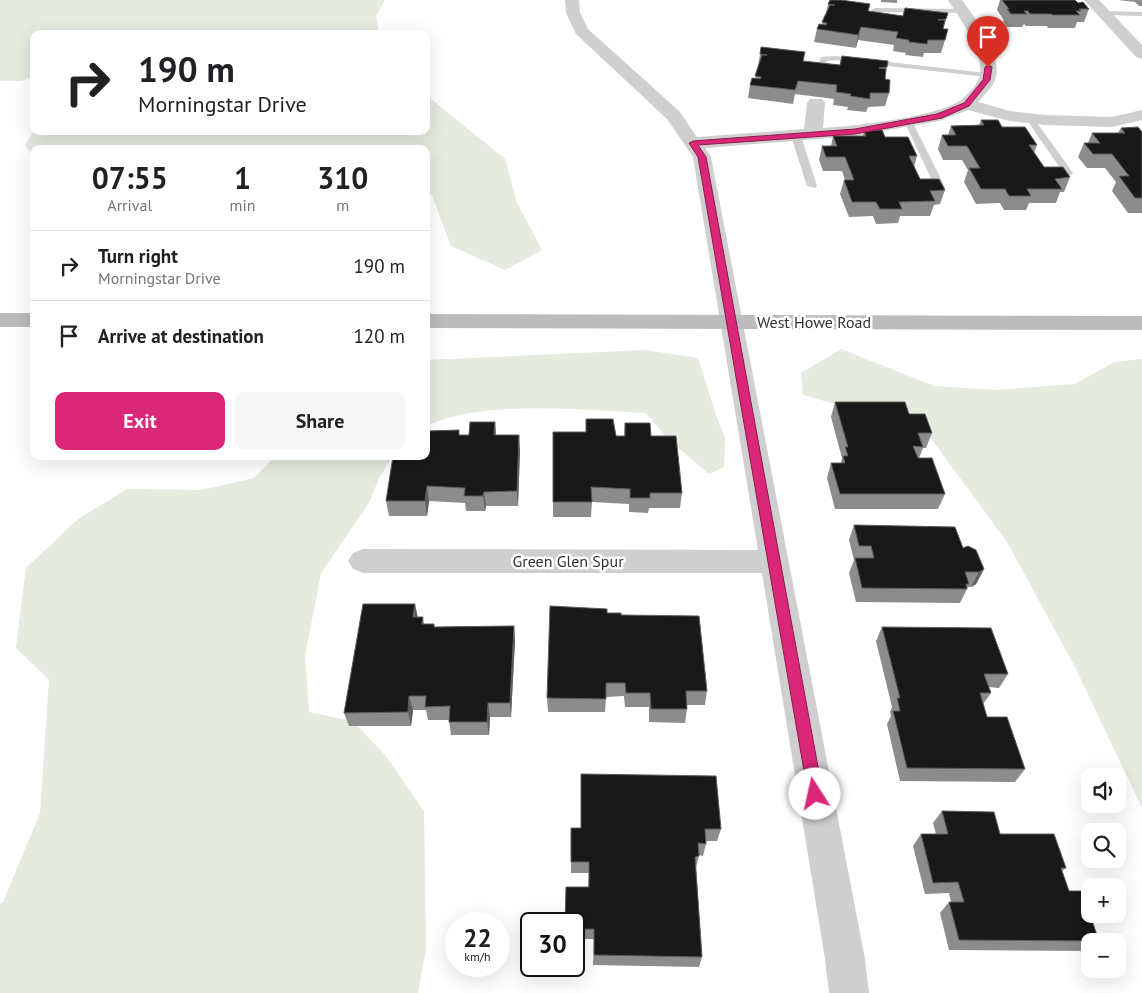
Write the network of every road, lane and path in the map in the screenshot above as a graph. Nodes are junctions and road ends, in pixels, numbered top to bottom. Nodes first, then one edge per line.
1 (572, 0) edge
2 (1091, 0) edge
3 (959, 6) edge
4 (875, 10) edge
5 (1104, 13) junction
6 (1142, 14) edge
7 (1142, 54) edge
8 (819, 72) edge
9 (987, 75) junction
10 (816, 103) dead end
11 (967, 104) junction
12 (1142, 115) edge
13 (1030, 119) junction
14 (909, 123) junction
15 (804, 135) junction
16 (693, 143) junction
17 (1068, 173) edge
18 (812, 186) dead end
19 (940, 187) edge
20 (0, 320) edge
21 (30, 320) edge
22 (430, 321) edge
23 (731, 322) junction
24 (1142, 323) edge
25 (363, 561) dead end
26 (774, 562) junction
27 (849, 993) edge

1 - 16 street
2 - 5 street
3 - 4 lane
3 - 9 street
5 - 6 lane
5 - 7 street
8 - 9 lane
9 - 11 street
10 - 15 street
11 - 13 street
11 - 14 street
12 - 13 street
13 - 17 lane
14 - 15 street
14 - 19 lane
15 - 16 street
15 - 18 lane
16 - 23 street
20 - 21 main road
22 - 23 main road, West Howe Road
23 - 24 main road, West Howe Road
23 - 26 street
25 - 26 street, Green Glen Spur
26 - 27 street

